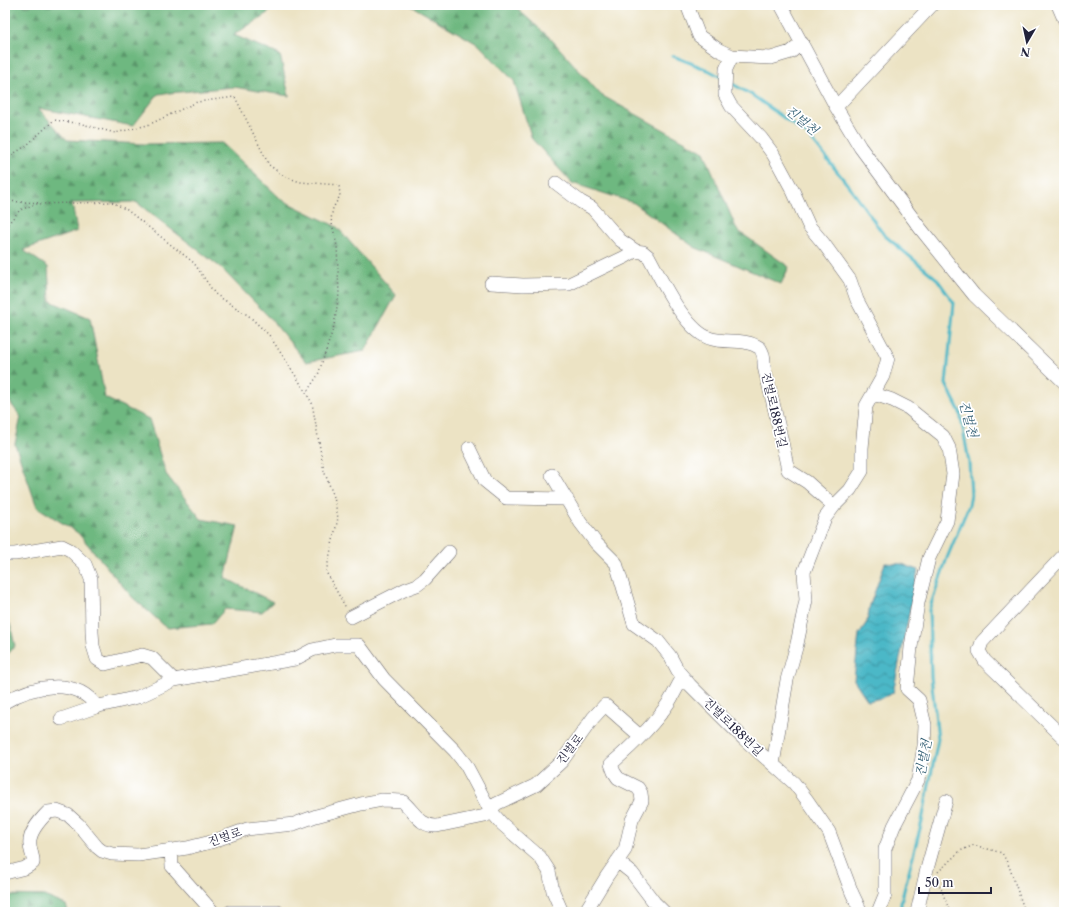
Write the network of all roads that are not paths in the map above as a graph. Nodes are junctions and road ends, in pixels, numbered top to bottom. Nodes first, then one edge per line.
1 (687, 5) edge
2 (781, 5) edge
3 (932, 5) edge
4 (1058, 5) edge
5 (1064, 19) edge
6 (802, 43) junction
7 (732, 56) junction
8 (836, 107) junction
9 (556, 183) dead end
10 (636, 251) junction
11 (491, 283) dead end
12 (1064, 382) edge
13 (874, 394) junction
14 (469, 448) dead end
15 (552, 475) dead end
16 (567, 498) junction
17 (834, 506) junction
18 (449, 552) dead end
19 (5, 554) edge
20 (1064, 554) edge
21 (351, 617) road end
22 (683, 677) junction
23 (174, 680) junction
24 (5, 702) edge
25 (97, 707) junction
26 (61, 719) dead end
27 (640, 736) junction
28 (1064, 738) edge
29 (773, 764) junction
30 (946, 801) dead end
31 (490, 811) junction
32 (171, 850) junction
33 (617, 861) junction
34 (5, 873) edge
35 (213, 912) edge
36 (230, 912) edge
37 (278, 912) edge
38 (562, 912) edge
39 (585, 912) edge
40 (664, 912) edge
41 (861, 912) edge
42 (878, 912) edge
43 (917, 912) edge

1 - 7 street
2 - 6 street
3 - 8 street
4 - 5 street
6 - 7 street
6 - 8 street
7 - 13 street
8 - 12 street
9 - 10 street, 진벌로188번길
10 - 11 street
10 - 17 street, 진벌로188번길
13 - 17 street
13 - 42 street
14 - 16 street
15 - 16 street, 진벌로188번길
16 - 22 street, 진벌로188번길
17 - 29 street, 진벌로188번길
18 - 21 street
19 - 23 street
20 - 28 street
22 - 27 street
22 - 29 street, 진벌로188번길
23 - 25 street
23 - 31 street
24 - 25 street
25 - 26 street
27 - 31 street, 진벌로
27 - 33 street
29 - 41 street, 진벌로188번길
30 - 43 street
31 - 32 street, 진벌로
31 - 38 street
32 - 34 street, 진벌로
32 - 35 street
33 - 39 street
33 - 40 street
36 - 37 street

